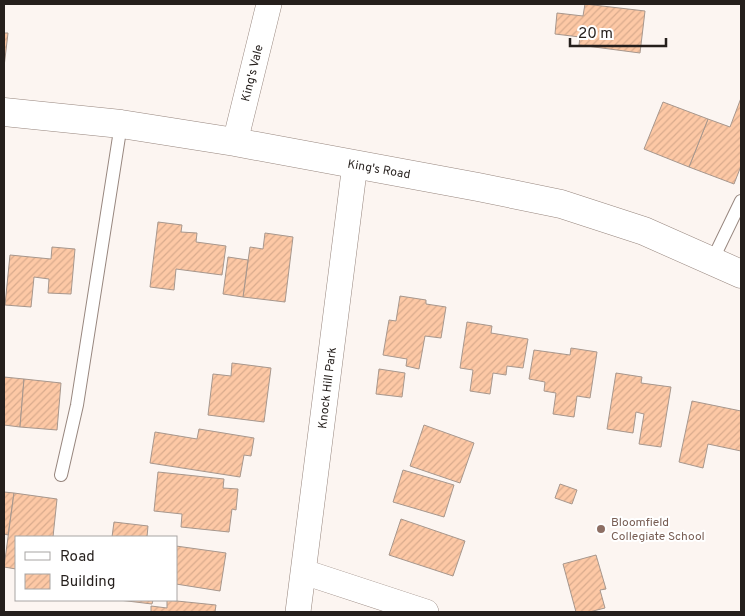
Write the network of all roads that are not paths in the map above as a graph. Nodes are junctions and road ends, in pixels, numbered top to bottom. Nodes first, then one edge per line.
1 (269, 4) edge
2 (4, 112) edge
3 (121, 124) junction
4 (235, 142) junction
5 (355, 164) junction
6 (741, 201) edge
7 (712, 261) junction
8 (741, 274) edge
9 (62, 475) dead end
10 (304, 572) junction
11 (298, 612) edge
12 (426, 612) edge

1 - 4 street, King's Vale
2 - 3 street, King's Road
3 - 4 street, King's Road
3 - 9 lane
4 - 5 street, King's Road
5 - 7 street, King's Road
5 - 10 street, Knock Hill Park
6 - 7 lane
7 - 8 street, King's Road
10 - 11 street, Knock Hill Park
10 - 12 street

